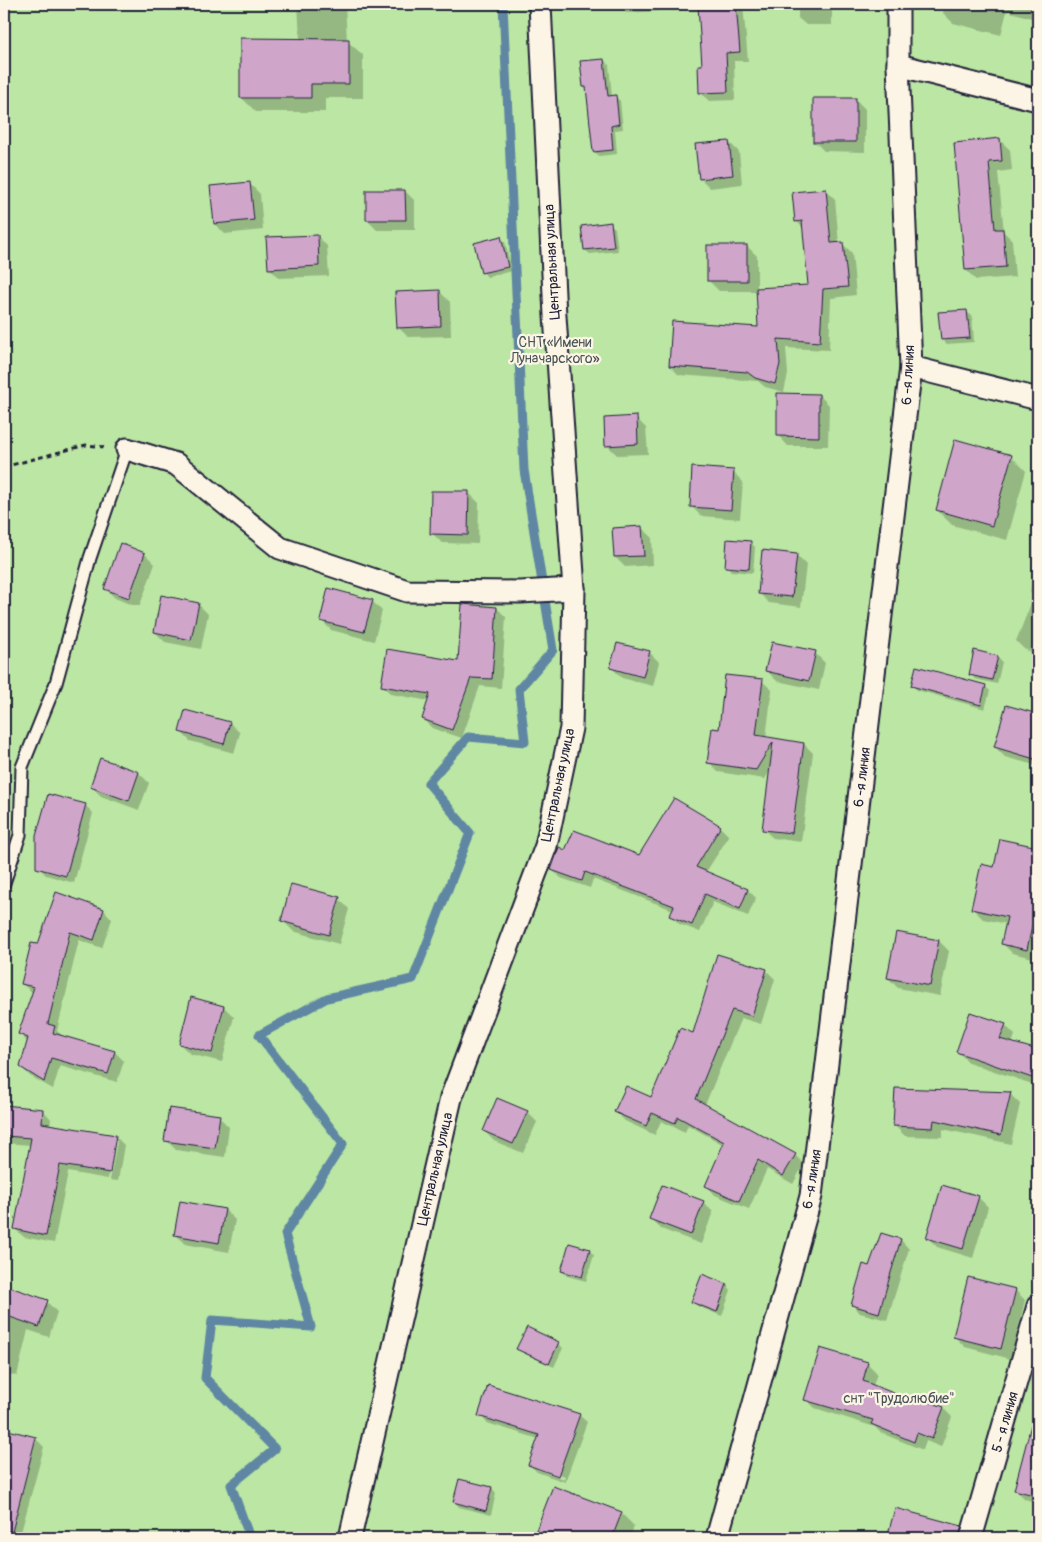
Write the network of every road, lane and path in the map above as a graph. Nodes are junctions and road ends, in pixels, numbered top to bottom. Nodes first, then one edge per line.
1 (540, 4) edge
2 (898, 4) edge
3 (898, 65) junction
4 (1038, 100) edge
5 (911, 367) junction
6 (1038, 399) edge
7 (126, 449) junction
8 (4, 466) edge
9 (574, 589) junction
10 (4, 884) edge
11 (1038, 1306) edge
12 (350, 1538) edge
13 (717, 1538) edge
14 (971, 1538) edge

1 - 9 street, Центральная улица
2 - 3 street, 6 -я линия
3 - 4 street
3 - 5 street, 6 -я линия
5 - 6 street
5 - 13 street, 6 -я линия
7 - 8 path
7 - 9 street
7 - 10 lane
9 - 12 street, Центральная улица
11 - 14 street, 5 - я линия

